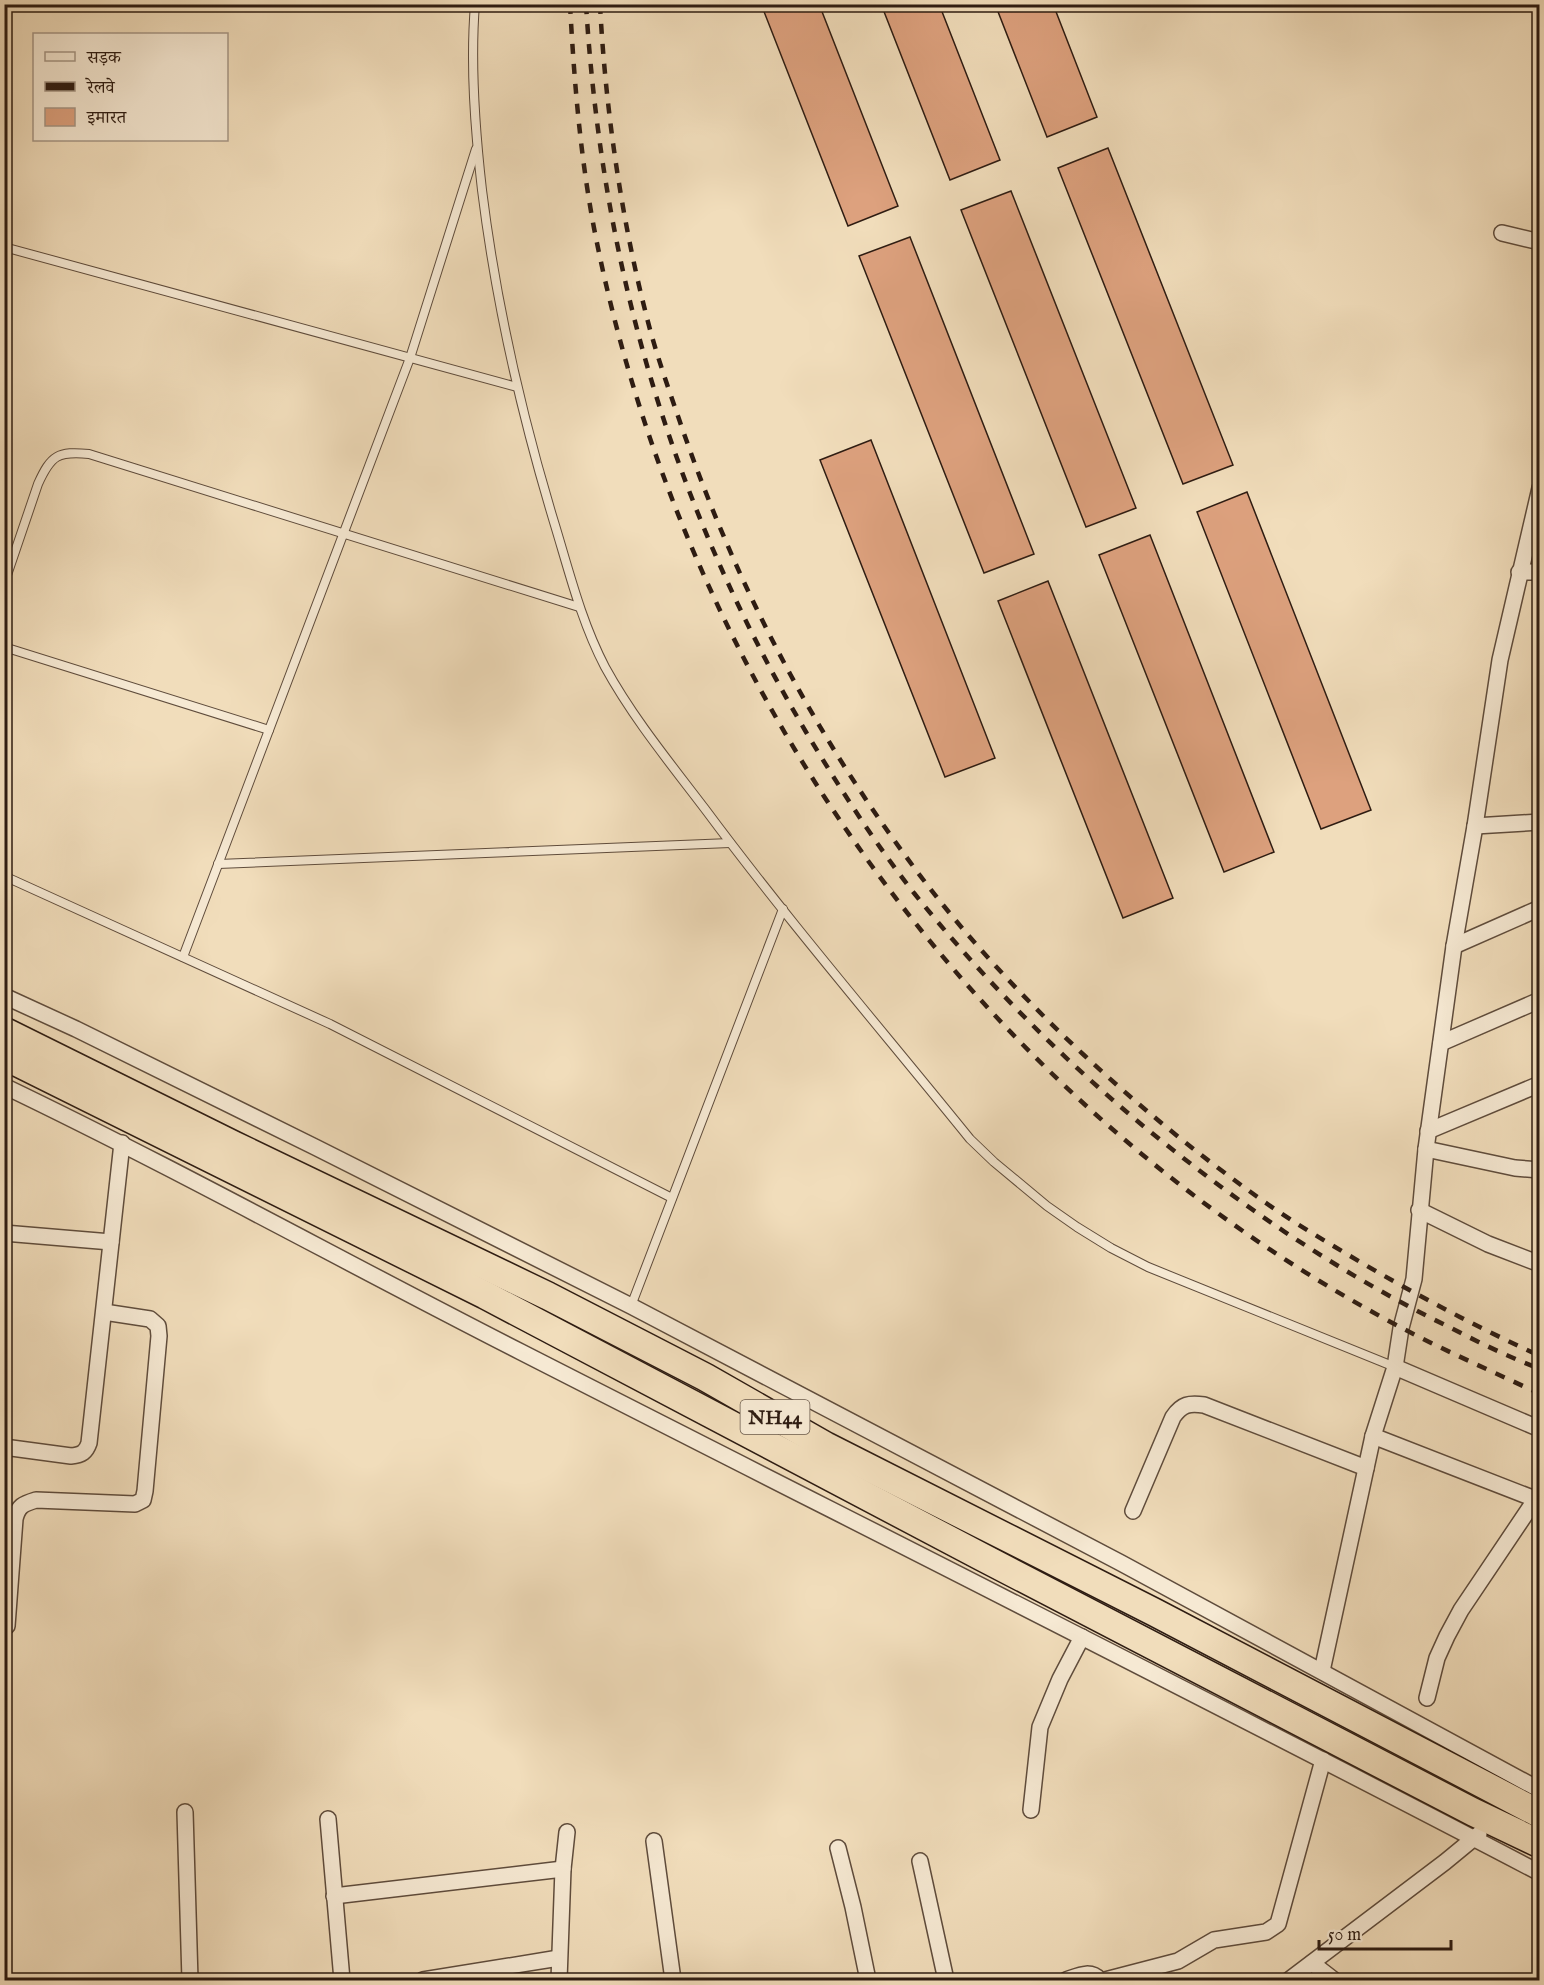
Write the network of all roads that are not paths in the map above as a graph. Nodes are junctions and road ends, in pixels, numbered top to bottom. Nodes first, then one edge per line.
1 (475, 4) edge
2 (477, 146) junction
3 (1502, 233) dead end
4 (1539, 242) edge
5 (4, 247) edge
6 (410, 358) junction
7 (517, 387) junction
8 (1539, 488) edge
9 (344, 534) junction
10 (1519, 572) junction
11 (1539, 572) edge
12 (4, 585) edge
13 (579, 607) junction
14 (4, 647) edge
15 (269, 730) junction
16 (1539, 822) edge
17 (1475, 826) junction
18 (730, 843) junction
19 (218, 864) junction
20 (4, 876) edge
21 (1539, 908) edge
22 (783, 909) junction
23 (1454, 946) junction
24 (183, 957) junction
25 (4, 996) edge
26 (1539, 1000) edge
27 (4, 1031) edge
28 (1441, 1043) junction
29 (4, 1056) edge
30 (1539, 1084) edge
31 (4, 1086) edge
32 (1428, 1131) junction
33 (122, 1143) junction
34 (1426, 1149) junction
35 (1539, 1170) edge
36 (672, 1198) junction
37 (1419, 1210) junction
38 (4, 1233) edge
39 (111, 1242) junction
40 (1539, 1264) edge
41 (631, 1306) junction
42 (104, 1312) junction
43 (1395, 1367) junction
44 (1539, 1430) edge
45 (1373, 1436) junction
46 (4, 1447) edge
47 (1366, 1468) junction
48 (1537, 1501) edge
49 (1132, 1511) dead end
50 (8, 1626) dead end
51 (1082, 1637) junction
52 (1322, 1671) junction
53 (1427, 1698) dead end
54 (1323, 1760) junction
55 (1537, 1793) edge
56 (1031, 1810) dead end
57 (185, 1812) dead end
58 (328, 1819) dead end
59 (567, 1832) dead end
60 (1476, 1836) junction
61 (654, 1841) dead end
62 (1539, 1844) edge
63 (838, 1848) dead end
64 (920, 1861) dead end
65 (563, 1869) junction
66 (1539, 1873) edge
67 (334, 1896) junction
68 (559, 1958) junction
69 (1312, 1963) junction
70 (190, 1980) edge
71 (342, 1980) edge
72 (430, 1980) edge
73 (559, 1980) edge
74 (673, 1980) edge
75 (868, 1980) edge
76 (946, 1980) edge
77 (1066, 1980) edge
78 (1100, 1980) edge
79 (1105, 1980) edge
80 (1288, 1980) edge
81 (1334, 1980) edge

1 - 2 lane
2 - 6 lane
2 - 7 lane
3 - 4 street
5 - 6 lane
6 - 7 lane
6 - 9 lane
7 - 13 lane
8 - 10 street
9 - 12 lane
9 - 13 lane
9 - 15 lane
10 - 11 street
10 - 17 street
13 - 18 lane
14 - 15 lane
15 - 19 lane
16 - 17 street
17 - 23 street
18 - 19 lane
18 - 22 lane
19 - 24 lane
20 - 24 lane
21 - 23 street
22 - 36 lane
22 - 43 lane
23 - 28 street
24 - 36 lane
25 - 41 street
26 - 28 street
27 - 55 highway, NH44
28 - 32 street
29 - 62 highway, NH44
30 - 32 street
31 - 33 street
32 - 34 street
33 - 39 street
33 - 51 street
34 - 35 street
34 - 37 street
36 - 41 lane
37 - 40 street
37 - 43 street
38 - 39 street
39 - 42 street
41 - 52 street
42 - 46 street
42 - 50 street
43 - 44 street
43 - 45 street
45 - 47 street
45 - 48 street
47 - 49 street
47 - 52 street
48 - 53 street
51 - 54 street
51 - 56 street
52 - 55 street
54 - 60 street
54 - 79 street
57 - 70 street
58 - 67 street
59 - 65 street
60 - 66 street
60 - 69 street
61 - 74 street
63 - 75 street
64 - 76 street
65 - 67 street
65 - 68 street
67 - 71 street
68 - 72 street
68 - 73 street
69 - 80 street
69 - 81 street
77 - 78 street

